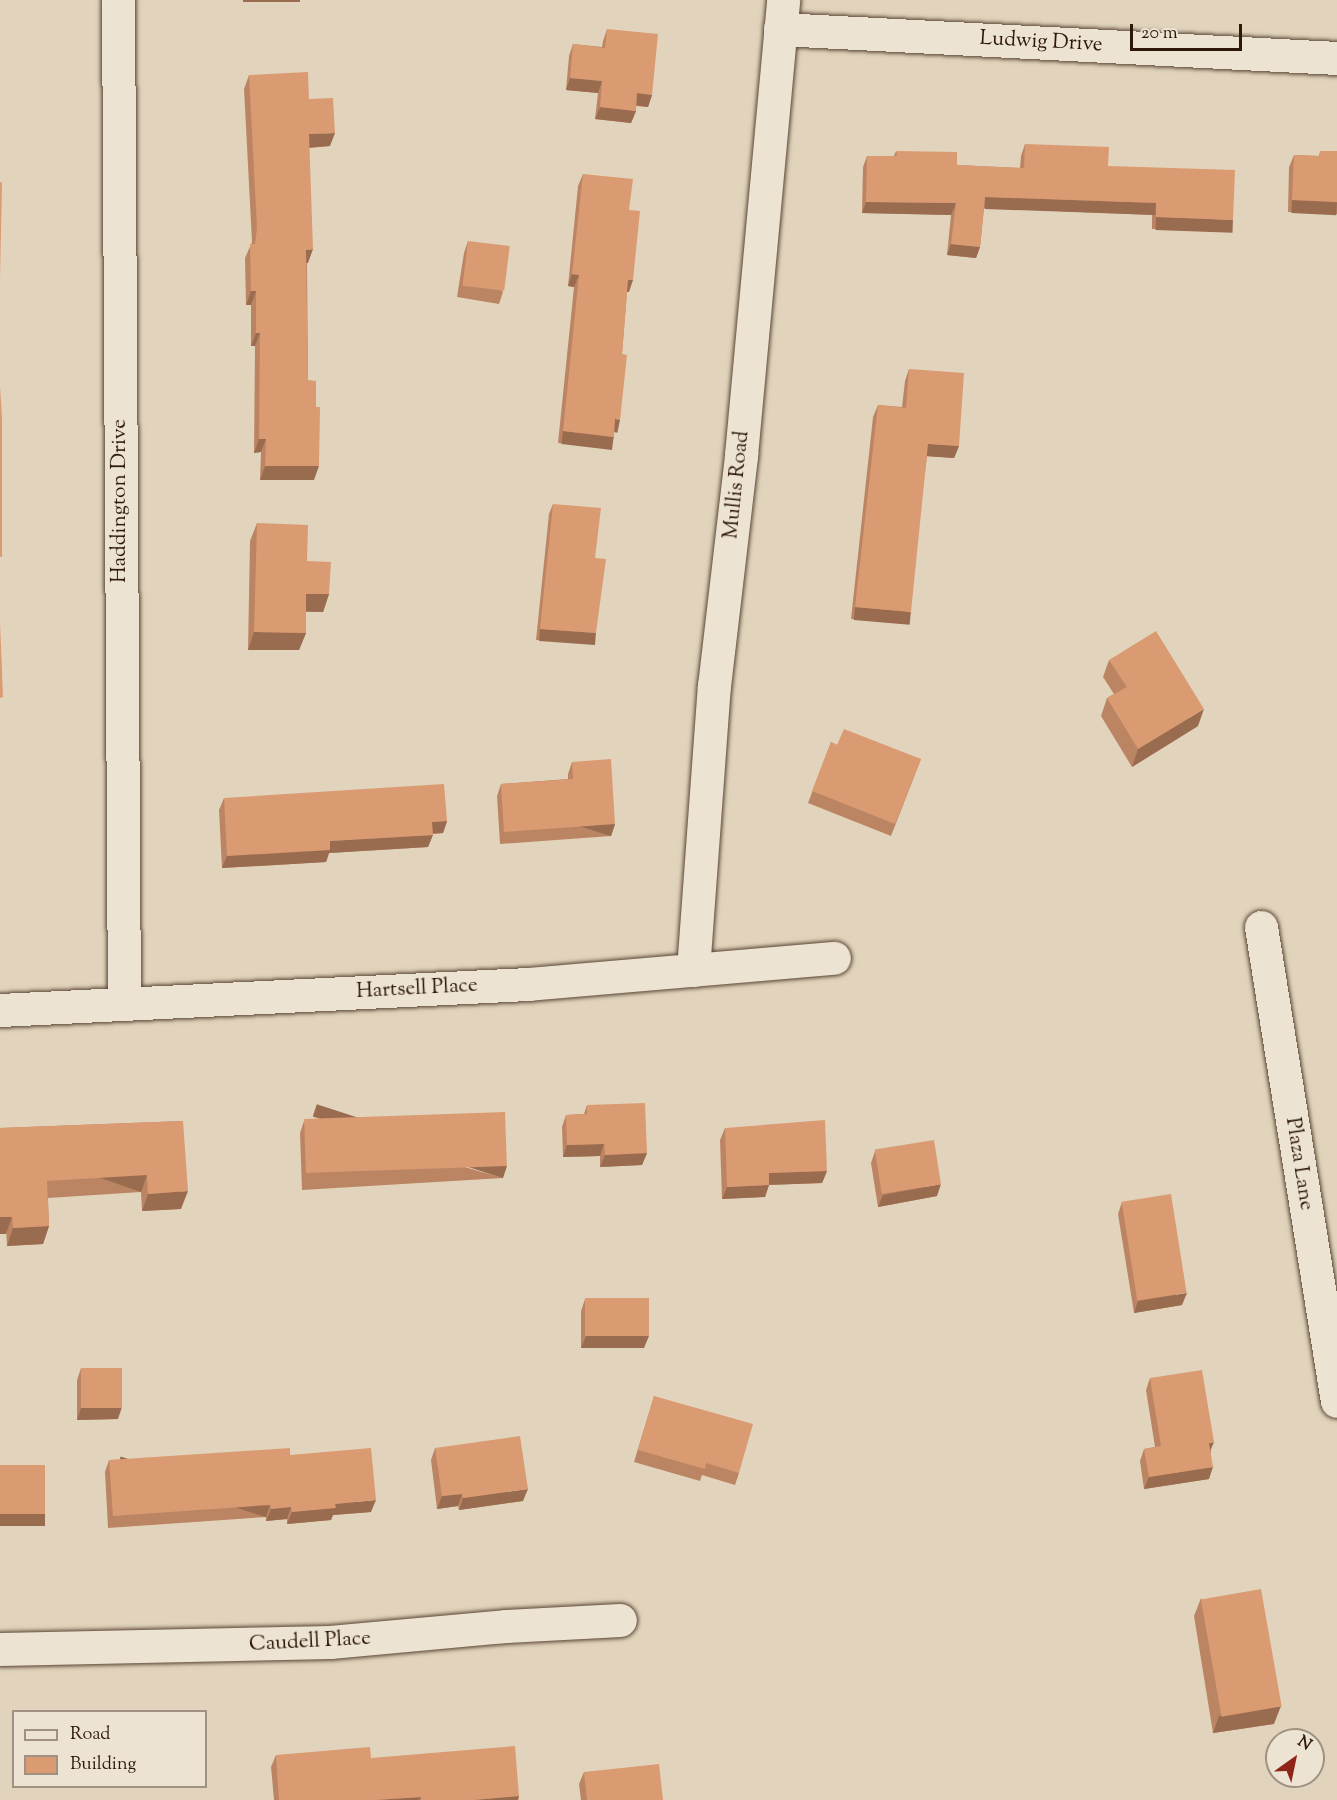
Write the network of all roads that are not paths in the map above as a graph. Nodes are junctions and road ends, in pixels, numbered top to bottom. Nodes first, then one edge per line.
1 (118, 0) edge
2 (782, 14) edge
3 (1337, 58) edge
4 (1261, 927) dead end
5 (834, 958) dead end
6 (693, 970) junction
7 (124, 1002) junction
8 (0, 1010) edge
9 (1337, 1401) edge
10 (620, 1620) dead end
11 (0, 1649) edge

1 - 7 street, Haddington Drive
2 - 3 street, Ludwig Drive
2 - 6 street, Mullis Road
4 - 9 street, Plaza Lane
5 - 6 street, Hartsell Place
6 - 7 street, Hartsell Place
7 - 8 street, Hartsell Place
10 - 11 street, Caudell Place

